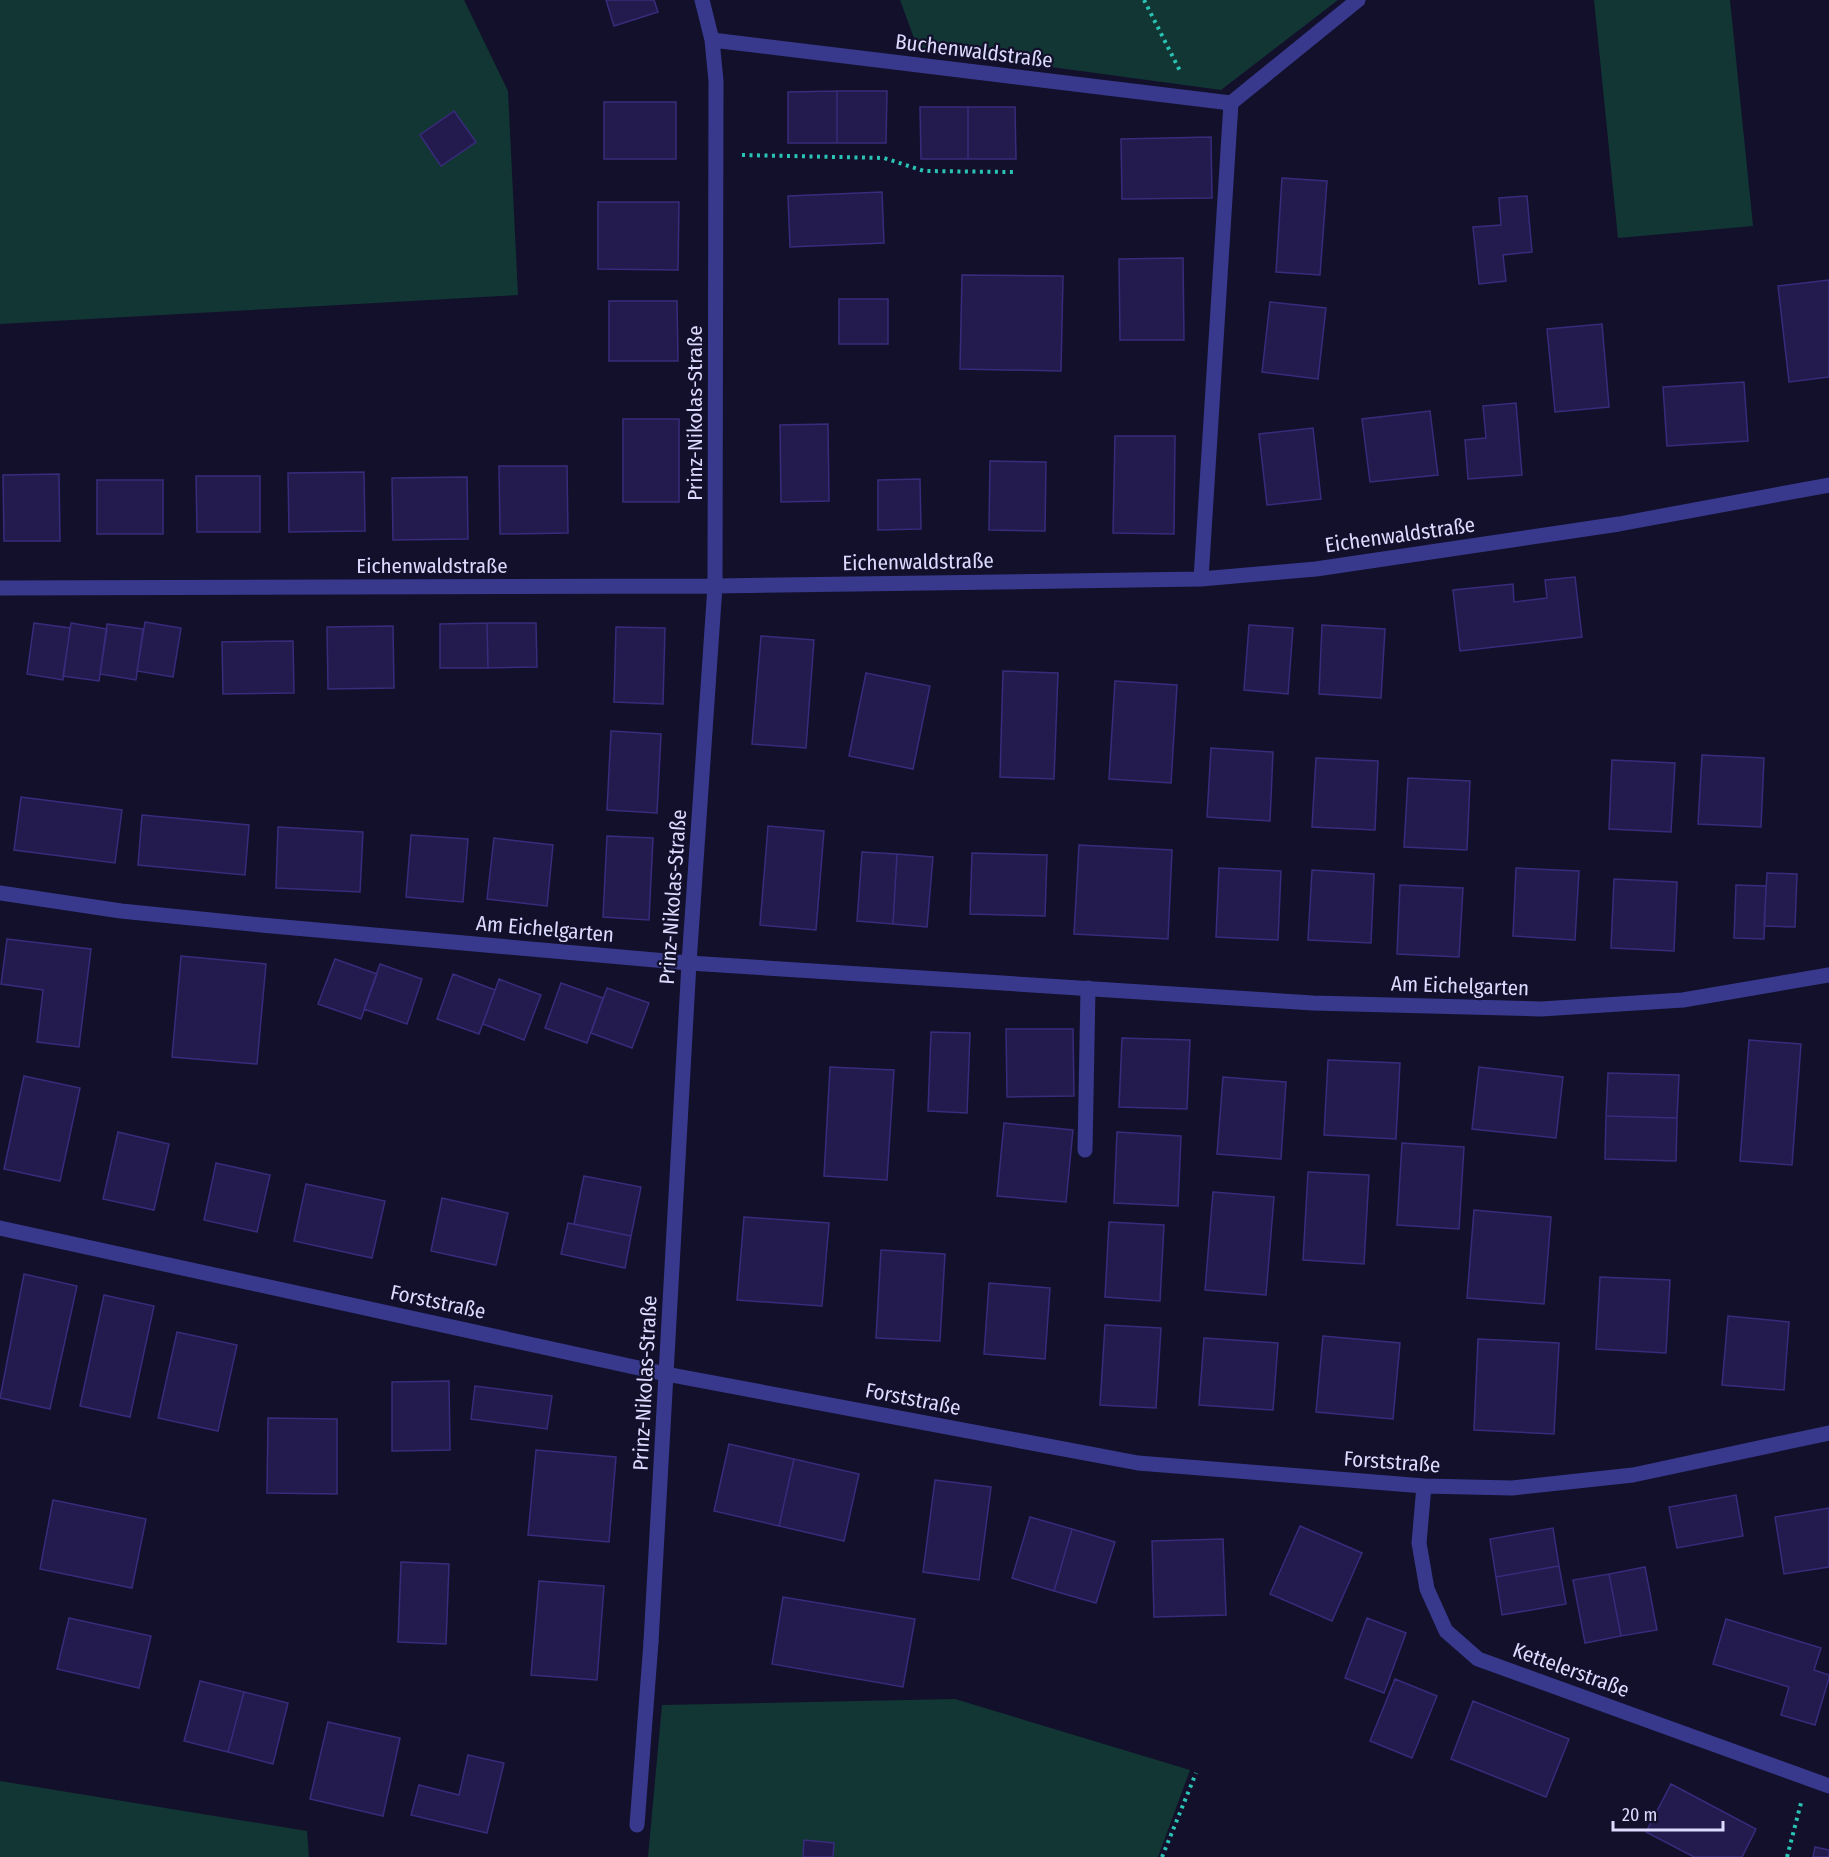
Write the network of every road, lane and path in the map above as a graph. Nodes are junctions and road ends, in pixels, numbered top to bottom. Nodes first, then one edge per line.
1 (702, 0) edge
2 (1144, 0) edge
3 (1358, 0) edge
4 (712, 40) junction
5 (1194, 99) junction
6 (1231, 103) junction
7 (717, 154) junction
8 (1013, 172) dead end
9 (1829, 485) edge
10 (1201, 579) junction
11 (715, 586) junction
12 (0, 588) edge
13 (0, 893) edge
14 (689, 963) junction
15 (1829, 975) edge
16 (1088, 988) junction
17 (1085, 1150) dead end
18 (0, 1228) edge
19 (666, 1374) junction
20 (1829, 1433) edge
21 (1424, 1486) junction
22 (1196, 1773) dead end
23 (1807, 1779) junction
24 (1829, 1786) edge
25 (637, 1825) dead end
26 (1162, 1857) edge
27 (1787, 1857) edge

1 - 4 street, Prinz-Nikolas-Straße
2 - 5 path
3 - 6 street
4 - 5 street, Buchenwaldstraße
4 - 7 street, Prinz-Nikolas-Straße
5 - 6 street, Buchenwaldstraße
6 - 10 street
7 - 8 path
7 - 11 street, Prinz-Nikolas-Straße
9 - 10 street, Eichenwaldstraße
10 - 11 street, Eichenwaldstraße
11 - 12 street, Eichenwaldstraße
11 - 14 street, Prinz-Nikolas-Straße
13 - 14 street, Am Eichelgarten
14 - 16 street, Am Eichelgarten
14 - 19 street, Prinz-Nikolas-Straße
15 - 16 street, Am Eichelgarten
16 - 17 street
18 - 19 street, Forststraße
19 - 21 street, Forststraße
19 - 25 street, Prinz-Nikolas-Straße
20 - 21 street, Forststraße
21 - 23 street, Kettelerstraße
22 - 26 path
23 - 24 street, Kettelerstraße
23 - 27 path

